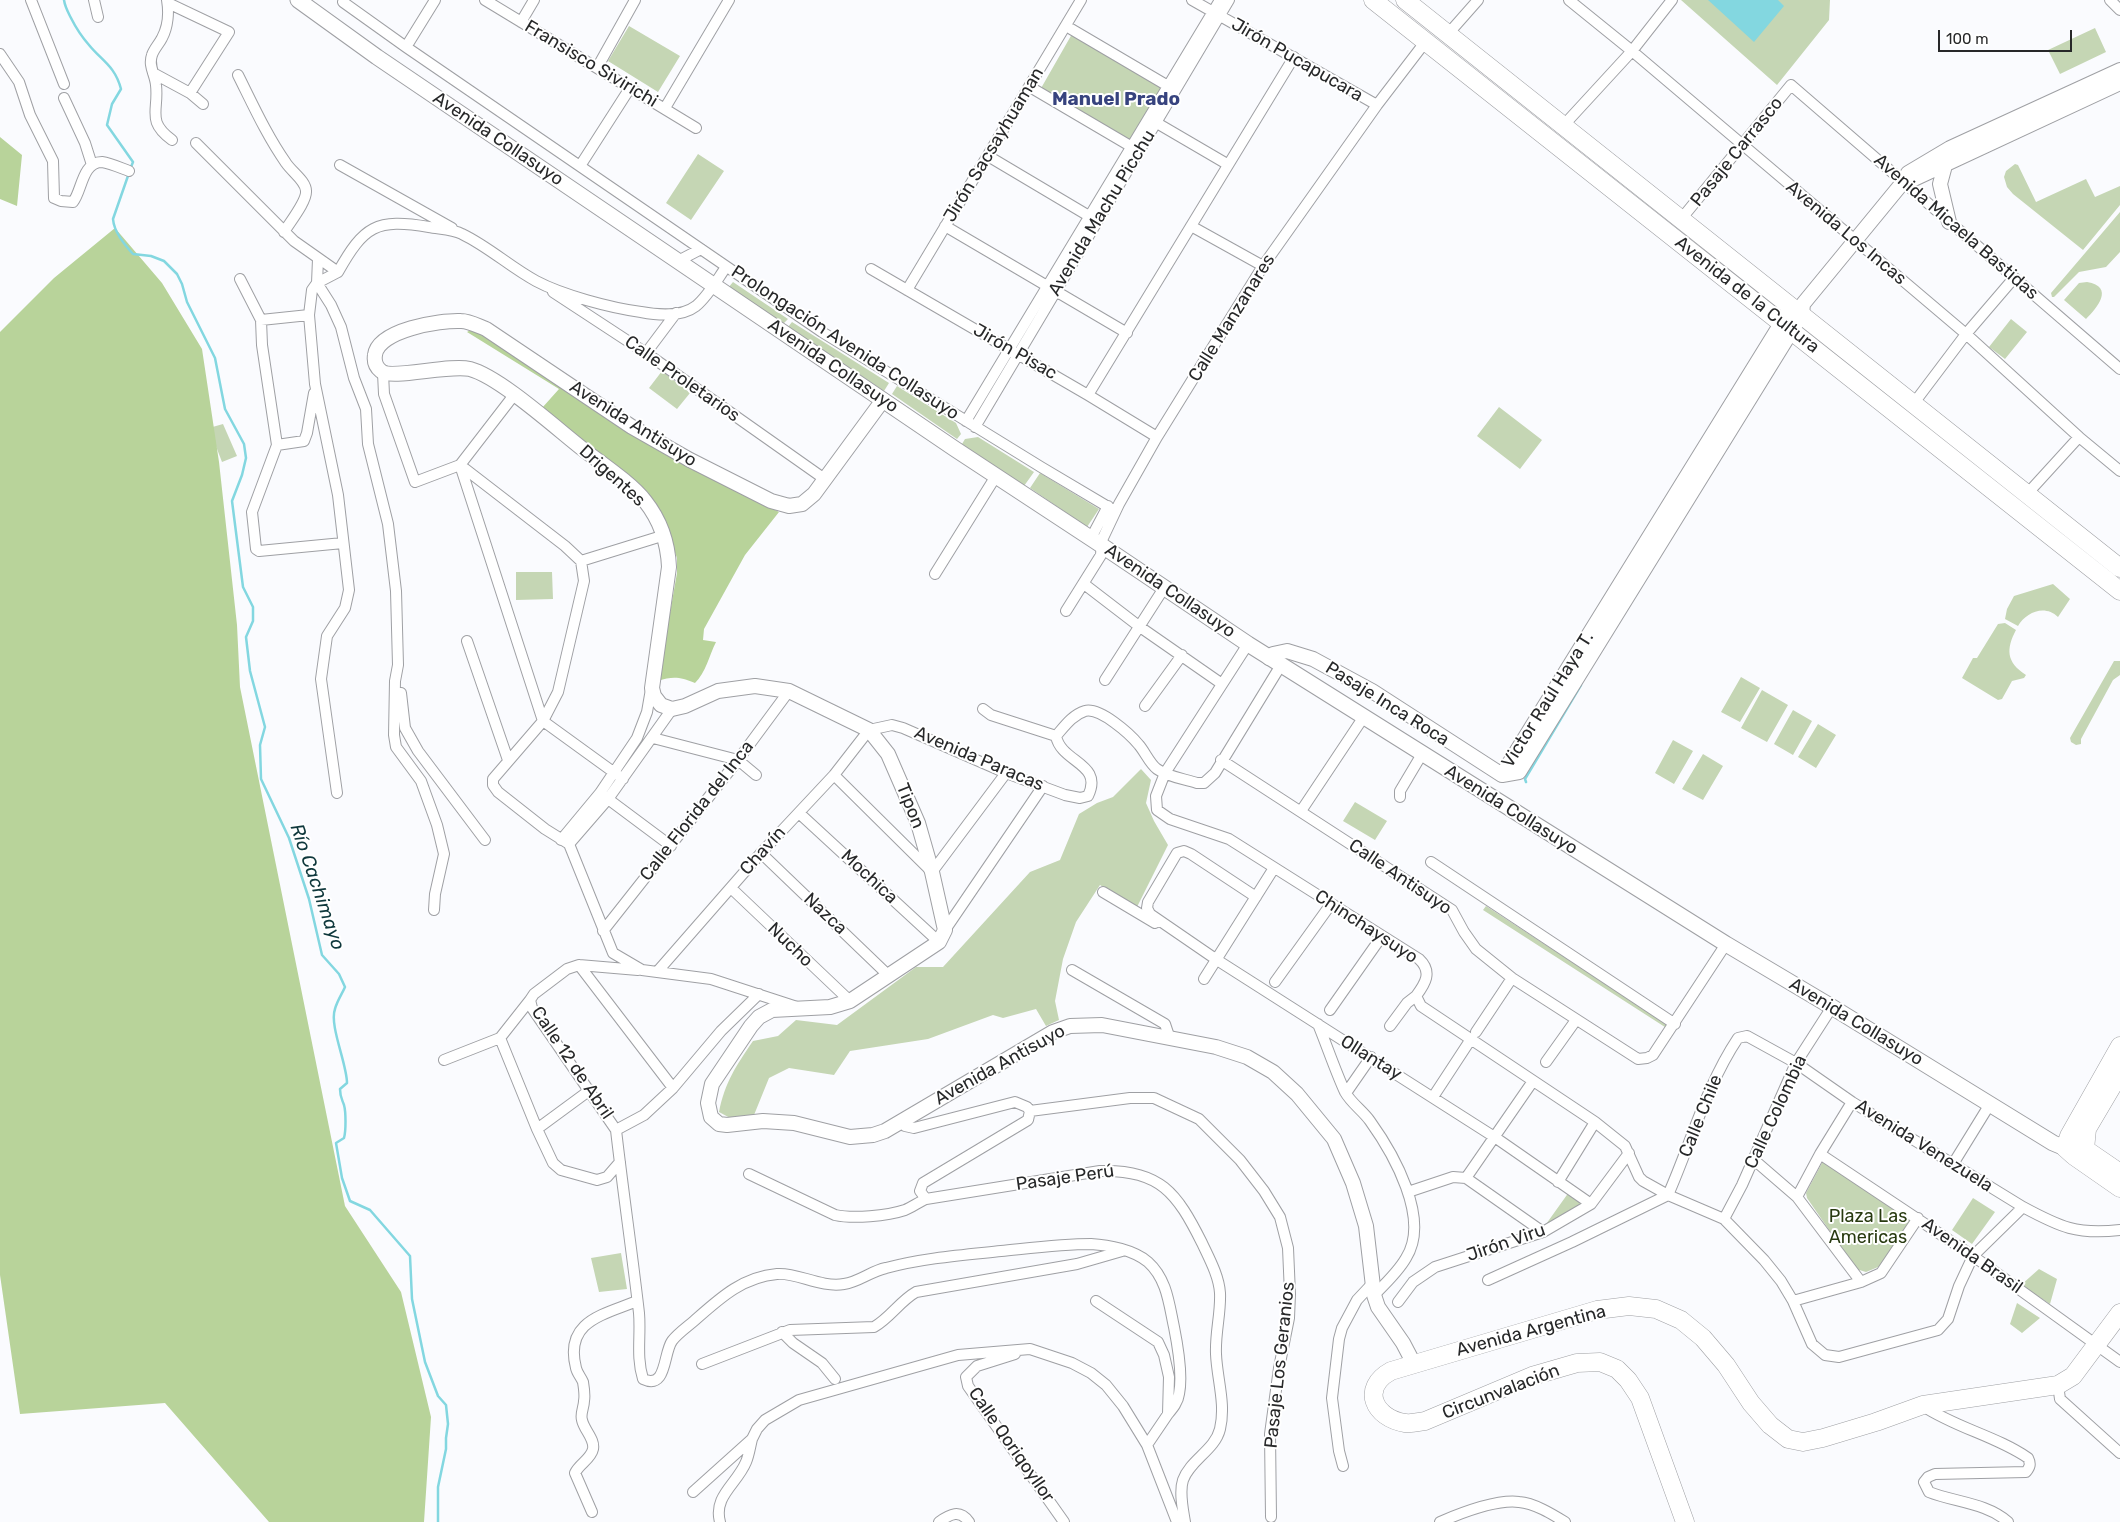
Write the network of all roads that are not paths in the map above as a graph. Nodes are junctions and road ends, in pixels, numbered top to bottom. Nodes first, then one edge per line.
1 (32, 0) edge
2 (94, 0) edge
3 (298, 0) edge
4 (435, 0) edge
5 (485, 0) edge
6 (534, 0) edge
7 (635, 0) edge
8 (729, 0) edge
9 (1081, 0) edge
10 (1192, 0) edge
11 (1220, 0) edge
12 (1229, 0) edge
13 (1405, 0) edge
14 (1478, 0) edge
15 (1569, 0) edge
16 (1672, 0) edge
17 (2110, 0) edge
18 (168, 1) edge
19 (343, 2) dead end
20 (1383, 3) edge
21 (2120, 10) edge
22 (1216, 14) junction
23 (98, 17) dead end
24 (521, 22) junction
25 (1066, 26) junction
26 (1448, 34) junction
27 (1426, 41) junction
28 (406, 47) junction
29 (1632, 51) junction
30 (0, 54) edge
31 (1294, 56) junction
32 (597, 68) junction
33 (2120, 70) edge
34 (153, 73) junction
35 (238, 75) dead end
36 (2120, 83) edge
37 (64, 84) dead end
38 (1792, 85) joint
39 (1168, 86) junction
40 (1030, 87) junction
41 (630, 88) junction
42 (190, 93) junction
43 (64, 98) dead end
44 (203, 104) dead end
45 (1377, 105) junction
46 (665, 108) junction
47 (1152, 120) junction
48 (1563, 126) junction
49 (696, 128) dead end
50 (172, 140) dead end
51 (196, 143) dead end
52 (1742, 146) junction
53 (1132, 147) junction
54 (1950, 148) junction
55 (988, 156) junction
56 (1227, 164) junction
57 (1945, 164) junction
58 (92, 165) junction
59 (340, 165) dead end
60 (580, 166) junction
61 (129, 170) dead end
62 (1904, 182) junction
63 (1094, 218) junction
64 (1682, 218) junction
65 (1949, 222) junction
66 (945, 226) junction
67 (1191, 226) junction
68 (284, 232) junction
69 (460, 232) junction
70 (1854, 240) junction
71 (700, 250) junction
72 (318, 259) junction
73 (678, 261) junction
74 (1263, 266) junction
75 (726, 267) junction
76 (871, 269) dead end
77 (338, 272) junction
78 (2014, 278) junction
79 (240, 279) dead end
80 (536, 281) junction
81 (317, 283) junction
82 (713, 285) junction
83 (1052, 287) junction
84 (907, 290) junction
85 (1799, 308) junction
86 (676, 313) junction
87 (309, 315) junction
88 (261, 320) junction
89 (1787, 326) junction
90 (1127, 333) junction
91 (1966, 334) junction
92 (646, 352) junction
93 (1015, 352) junction
94 (2120, 369) edge
95 (383, 373) junction
96 (315, 384) junction
97 (514, 395) junction
98 (1088, 395) junction
99 (883, 400) junction
100 (1914, 404) junction
101 (970, 424) junction
102 (2078, 437) junction
103 (1157, 438) junction
104 (277, 445) junction
105 (460, 465) junction
106 (2120, 471) edge
107 (996, 476) junction
108 (826, 480) junction
109 (2027, 494) junction
110 (1112, 509) junction
111 (665, 535) junction
112 (1096, 542) junction
113 (343, 543) junction
114 (581, 561) junction
115 (2120, 568) edge
116 (935, 574) dead end
117 (1084, 584) junction
118 (1164, 588) junction
119 (2120, 591) edge
120 (1066, 611) dead end
121 (1140, 627) junction
122 (467, 641) dead end
123 (1248, 644) junction
124 (1182, 655) junction
125 (1275, 662) junction
126 (398, 665) junction
127 (1105, 680) dead end
128 (1222, 684) junction
129 (652, 688) junction
130 (790, 690) junction
131 (1145, 706) dead end
132 (672, 709) junction
133 (983, 709) dead end
134 (1363, 718) junction
135 (542, 721) junction
136 (869, 730) junction
137 (1056, 736) junction
138 (653, 738) junction
139 (1422, 754) junction
140 (508, 760) junction
141 (738, 760) junction
142 (1221, 760) junction
143 (1006, 773) junction
144 (1165, 773) junction
145 (756, 774) dead end
146 (834, 775) junction
147 (1502, 775) joint
148 (619, 776) junction
149 (1043, 786) junction
150 (337, 793) dead end
151 (604, 796) junction
152 (1400, 797) dead end
153 (1302, 811) junction
154 (799, 813) junction
155 (484, 840) dead end
156 (565, 842) junction
157 (671, 846) junction
158 (761, 853) junction
159 (1431, 862) dead end
160 (1274, 868) junction
161 (932, 872) junction
162 (730, 888) junction
163 (1102, 892) dead end
164 (1256, 897) junction
165 (1331, 904) junction
166 (434, 910) dead end
167 (603, 931) junction
168 (942, 936) junction
169 (1382, 936) junction
170 (1726, 944) junction
171 (1217, 960) junction
172 (579, 965) junction
173 (642, 970) junction
174 (1072, 970) dead end
175 (657, 972) junction
176 (888, 975) junction
177 (1512, 978) junction
178 (1204, 979) dead end
179 (1275, 982) dead end
180 (760, 994) junction
181 (1416, 996) junction
182 (530, 1000) junction
183 (850, 1002) junction
184 (1832, 1007) junction
185 (803, 1009) junction
186 (1330, 1010) dead end
187 (1576, 1020) junction
188 (1318, 1024) junction
189 (1675, 1024) junction
190 (1390, 1026) dead end
191 (1474, 1035) junction
192 (500, 1038) junction
193 (1738, 1038) joint
194 (1170, 1039) junction
195 (2120, 1046) edge
196 (1371, 1057) junction
197 (444, 1060) dead end
198 (1546, 1062) dead end
199 (1796, 1063) junction
200 (2120, 1073) edge
201 (1534, 1081) junction
202 (673, 1088) junction
203 (590, 1090) junction
204 (1346, 1093) junction
205 (1433, 1097) junction
206 (1852, 1102) junction
207 (1990, 1104) junction
208 (1030, 1111) junction
209 (903, 1120) junction
210 (1595, 1122) junction
211 (537, 1129) junction
212 (616, 1130) junction
213 (1496, 1138) junction
214 (2086, 1143) junction
215 (2065, 1148) junction
216 (1629, 1152) junction
217 (1820, 1154) junction
218 (1753, 1159) junction
219 (620, 1162) junction
220 (1953, 1164) junction
221 (2120, 1164) edge
222 (2120, 1173) edge
223 (749, 1174) dead end
224 (1466, 1178) junction
225 (1558, 1182) junction
226 (2120, 1188) edge
227 (1408, 1192) junction
228 (1668, 1195) junction
229 (1797, 1197) junction
230 (926, 1199) junction
231 (1591, 1204) junction
232 (2023, 1207) junction
233 (1918, 1218) junction
234 (1724, 1219) junction
235 (2120, 1230) edge
236 (1543, 1232) junction
237 (1125, 1250) junction
238 (1973, 1256) junction
239 (1488, 1280) dead end
240 (1862, 1282) junction
241 (1373, 1290) junction
242 (637, 1301) junction
243 (1096, 1301) dead end
244 (1793, 1301) junction
245 (1398, 1302) dead end
246 (2120, 1313) edge
247 (782, 1332) junction
248 (2098, 1344) junction
249 (1030, 1349) junction
250 (2120, 1362) edge
251 (702, 1364) dead end
252 (1414, 1364) junction
253 (835, 1379) dead end
254 (2058, 1385) junction
255 (1923, 1405) junction
256 (1168, 1414) junction
257 (752, 1439) junction
258 (1147, 1445) junction
259 (2120, 1453) edge
260 (1344, 1466) dead end
261 (693, 1492) dead end
262 (592, 1512) dead end
263 (1271, 1518) dead end
264 (943, 1520) edge
265 (967, 1520) edge
266 (720, 1522) edge
267 (1064, 1522) edge
268 (1177, 1522) edge
269 (1184, 1522) edge
270 (1440, 1522) edge
271 (1565, 1522) edge
272 (1685, 1522) edge
273 (2008, 1522) edge

1 - 37 street
2 - 23 street
3 - 73 main road, Avenida Collasuyo
4 - 28 street
5 - 24 street, Fransisco Sivirichi
6 - 24 street
7 - 32 street
8 - 46 street
9 - 25 street, Jirón Sacsayhuaman
10 - 22 street, Jirón Pucapucara
11 - 22 street, Avenida Machu Picchu
12 - 22 street, Avenida Machu Picchu
13 - 26 highway, Avenida de la Cultura
14 - 26 street
15 - 29 street, Avenida Los Incas
16 - 29 street
17 - 21 street
18 - 34 street
18 - 42 street
19 - 28 street, Prolongación Avenida Collasuyo
20 - 27 highway, Avenida de la Cultura
22 - 31 street, Jirón Pucapucara
22 - 39 street, Avenida Machu Picchu
22 - 47 street, Avenida Machu Picchu
24 - 32 street, Fransisco Sivirichi
25 - 39 street
25 - 40 street, Jirón Sacsayhuaman
26 - 48 highway, Avenida de la Cultura
27 - 45 street, Calle Manzanares
27 - 89 highway, Avenida de la Cultura
28 - 60 street, Prolongación Avenida Collasuyo
29 - 48 street
29 - 52 street, Avenida Los Incas
30 - 58 street
31 - 45 street, Jirón Pucapucara
31 - 56 street
32 - 41 street, Fransisco Sivirichi
33 - 54 street, Victor Raúl Haya T.
34 - 42 street
34 - 50 street
35 - 68 street
36 - 57 street
38 - 52 street, Pasaje Carrasco
38 - 62 street, Avenida Micaela Bastidas
39 - 47 street, Avenida Machu Picchu
40 - 53 street
40 - 55 street, Jirón Sacsayhuaman
41 - 46 street, Fransisco Sivirichi
41 - 60 street
42 - 44 street
43 - 58 street
45 - 74 street, Calle Manzanares
46 - 49 street, Fransisco Sivirichi
47 - 53 street, Avenida Machu Picchu
47 - 56 street
47 - 63 street, Avenida Machu Picchu
48 - 64 highway, Avenida de la Cultura
51 - 68 street
52 - 64 street, Pasaje Carrasco
52 - 70 street, Avenida Los Incas
53 - 63 street, Avenida Machu Picchu
54 - 57 street
54 - 62 street, Victor Raúl Haya T.
55 - 63 street
55 - 66 street, Jirón Sacsayhuaman
56 - 67 street
57 - 62 street
57 - 65 street
58 - 61 street
59 - 69 street
60 - 71 street, Prolongación Avenida Collasuyo
62 - 65 street, Avenida Micaela Bastidas
62 - 70 street, Victor Raúl Haya T.
63 - 83 street, Avenida Machu Picchu
64 - 85 highway, Avenida de la Cultura
65 - 78 street, Avenida Micaela Bastidas
66 - 83 street
66 - 84 street, Jirón Sacsayhuaman
67 - 74 street
67 - 90 street
68 - 72 street
69 - 77 street
69 - 80 street
70 - 85 street, Victor Raúl Haya T.
70 - 91 street, Avenida Los Incas
71 - 73 street
71 - 75 street, Prolongación Avenida Collasuyo
72 - 77 street
72 - 81 street
73 - 82 main road, Avenida Collasuyo
74 - 103 street, Calle Manzanares
75 - 82 street
75 - 101 street, Prolongación Avenida Collasuyo
76 - 84 street, Jirón Pisac
77 - 81 street
78 - 91 street
78 - 94 street, Avenida Micaela Bastidas
79 - 88 street
80 - 86 street
80 - 92 street, Calle Proletarios
81 - 87 street
81 - 126 street
82 - 86 street
82 - 99 main road, Avenida Collasuyo
83 - 90 street
83 - 93 street, Avenida Machu Picchu
84 - 93 street, Jirón Pisac
85 - 89 street, Victor Raúl Haya T.
85 - 100 highway, Avenida de la Cultura
86 - 92 street
87 - 88 street
87 - 96 street
88 - 104 street
89 - 119 highway, Avenida de la Cultura
89 - 147 street, Victor Raúl Haya T.
90 - 98 street
91 - 100 street
91 - 102 street, Avenida Los Incas
92 - 108 street, Calle Proletarios
93 - 98 street, Jirón Pisac
93 - 101 street, Avenida Machu Picchu
95 - 97 street, Drigentes
95 - 105 street
95 - 108 street, Avenida Antisuyo
96 - 104 street
96 - 113 street
97 - 105 street
97 - 111 street, Drigentes
98 - 103 street, Jirón Pisac
99 - 107 main road, Avenida Collasuyo
99 - 108 street, Avenida Antisuyo
100 - 109 highway, Avenida de la Cultura
101 - 110 street, Prolongación Avenida Collasuyo
102 - 106 street, Avenida Los Incas
102 - 109 street
103 - 110 street, Calle Manzanares
104 - 113 street
105 - 114 street
105 - 135 street
107 - 112 main road, Avenida Collasuyo
107 - 116 street
109 - 115 highway, Avenida de la Cultura
110 - 112 street, Calle Manzanares
111 - 114 street
111 - 129 street, Drigentes
112 - 117 street, Calle Manzanares
112 - 118 main road, Avenida Collasuyo
113 - 150 street
114 - 135 street
117 - 120 street, Calle Manzanares
117 - 121 street
118 - 121 street
118 - 123 main road, Avenida Collasuyo
121 - 124 street
121 - 127 street
122 - 140 street
123 - 125 main road, Avenida Collasuyo
123 - 128 street
124 - 128 street
124 - 131 street
125 - 134 main road, Avenida Collasuyo
125 - 142 street
125 - 147 street, Pasaje Inca Roca
126 - 155 street
126 - 166 street
128 - 144 street
129 - 132 street
129 - 148 street
130 - 132 street, Tipon
130 - 136 street, Tipon
130 - 141 street, Calle Florida del Inca
132 - 138 street
133 - 137 street
134 - 139 main road, Avenida Collasuyo
134 - 153 street
135 - 140 street
135 - 148 street
136 - 143 street, Avenida Paracas
136 - 146 street, Chavín
136 - 161 street, Tipon
137 - 144 street
137 - 149 street, Avenida Paracas
138 - 141 street
138 - 148 street
139 - 152 street
139 - 170 main road, Avenida Collasuyo
140 - 156 street
141 - 145 street
141 - 157 street, Calle Florida del Inca
142 - 144 street
142 - 153 street, Calle Antisuyo
143 - 149 street, Avenida Paracas
143 - 161 street
144 - 160 street, Chinchaysuyo
146 - 154 street, Chavín
146 - 161 street
148 - 151 street
149 - 168 street
151 - 156 street
151 - 157 street
153 - 177 street, Calle Antisuyo
154 - 158 street, Chavín
154 - 168 street, Mochica
156 - 167 street
157 - 167 street, Calle Florida del Inca
158 - 162 street, Chavín
158 - 176 street, Nazca
159 - 189 street
160 - 164 street
160 - 165 street, Chinchaysuyo
161 - 168 street, Tipon
162 - 175 street, Chavín
162 - 183 street, Nucho
163 - 171 street
164 - 171 street
164 - 171 street, Ollantay
165 - 169 street, Chinchaysuyo
165 - 179 street
167 - 173 street
168 - 176 street
169 - 181 street, Chinchaysuyo
169 - 186 street
170 - 184 main road, Avenida Collasuyo
170 - 189 street
171 - 178 street
171 - 188 street, Ollantay
172 - 173 street
172 - 182 street, Calle 12 de Abril
172 - 202 street
173 - 175 street
174 - 194 street
175 - 180 street
176 - 183 street
177 - 187 street, Calle Antisuyo
177 - 191 street
180 - 185 street
180 - 202 street
181 - 190 street, Chinchaysuyo
181 - 191 street
182 - 192 street
182 - 203 street, Calle 12 de Abril
183 - 185 street
184 - 199 street, Calle Colombia
184 - 207 main road, Avenida Collasuyo
185 - 209 street, Avenida Antisuyo
187 - 189 street, Calle Antisuyo
187 - 198 street
188 - 196 street, Ollantay
188 - 204 street
191 - 201 street
191 - 205 street
192 - 197 street
192 - 211 street
193 - 199 street, Avenida Venezuela
193 - 228 street, Calle Chile
194 - 209 street, Avenida Antisuyo
194 - 241 street, Avenida Antisuyo
195 - 215 highway
196 - 204 street
196 - 205 street, Ollantay
199 - 206 street, Avenida Venezuela
199 - 218 street, Calle Colombia
200 - 214 highway
201 - 210 street
201 - 213 street
202 - 212 street
203 - 211 street
203 - 212 street, Calle 12 de Abril
204 - 227 street
205 - 213 street, Ollantay
206 - 217 street
206 - 220 street, Avenida Venezuela
207 - 215 main road, Avenida Collasuyo
207 - 220 street
208 - 209 street
208 - 230 street
208 - 263 street, Pasaje Los Geranios
210 - 216 street
210 - 225 street
211 - 219 street
212 - 219 street
213 - 224 street
213 - 225 street, Ollantay
214 - 215 main road, Avenida Collasuyo
214 - 221 street
214 - 222 highway
215 - 226 highway, Avenida Collasuyo
216 - 228 street
216 - 231 street, Jirón Viru
217 - 229 street
217 - 233 street, Avenida Brasil
218 - 229 street
218 - 234 street, Calle Colombia
219 - 242 street
220 - 232 street, Avenida Venezuela
223 - 230 street, Pasaje Perú
224 - 227 street
224 - 236 street
225 - 231 street, Ollantay
227 - 241 street
228 - 234 street
228 - 239 street
229 - 240 street
230 - 269 street, Pasaje Perú
231 - 236 street, Jirón Viru
232 - 235 street, Avenida Venezuela
232 - 238 street
233 - 238 street, Avenida Brasil
233 - 240 street
234 - 244 street
236 - 245 street, Jirón Viru
237 - 242 street
237 - 247 street
237 - 256 street
238 - 244 street
238 - 248 street, Avenida Brasil
240 - 244 street
241 - 252 street, Avenida Antisuyo
241 - 260 street
242 - 262 street
243 - 256 street
246 - 248 highway, Avenida Argentina
247 - 251 street
247 - 253 street
248 - 250 street, Avenida Brasil
248 - 254 highway, Avenida Argentina
249 - 257 street
249 - 258 street
249 - 267 street, Calle Qoriqoyllor
252 - 255 highway, Avenida Argentina
252 - 272 highway, Circunvalación
254 - 255 highway, Avenida Argentina
254 - 259 street
255 - 273 street
256 - 258 street
257 - 261 street
257 - 266 street
258 - 268 street
264 - 265 street
270 - 271 street

